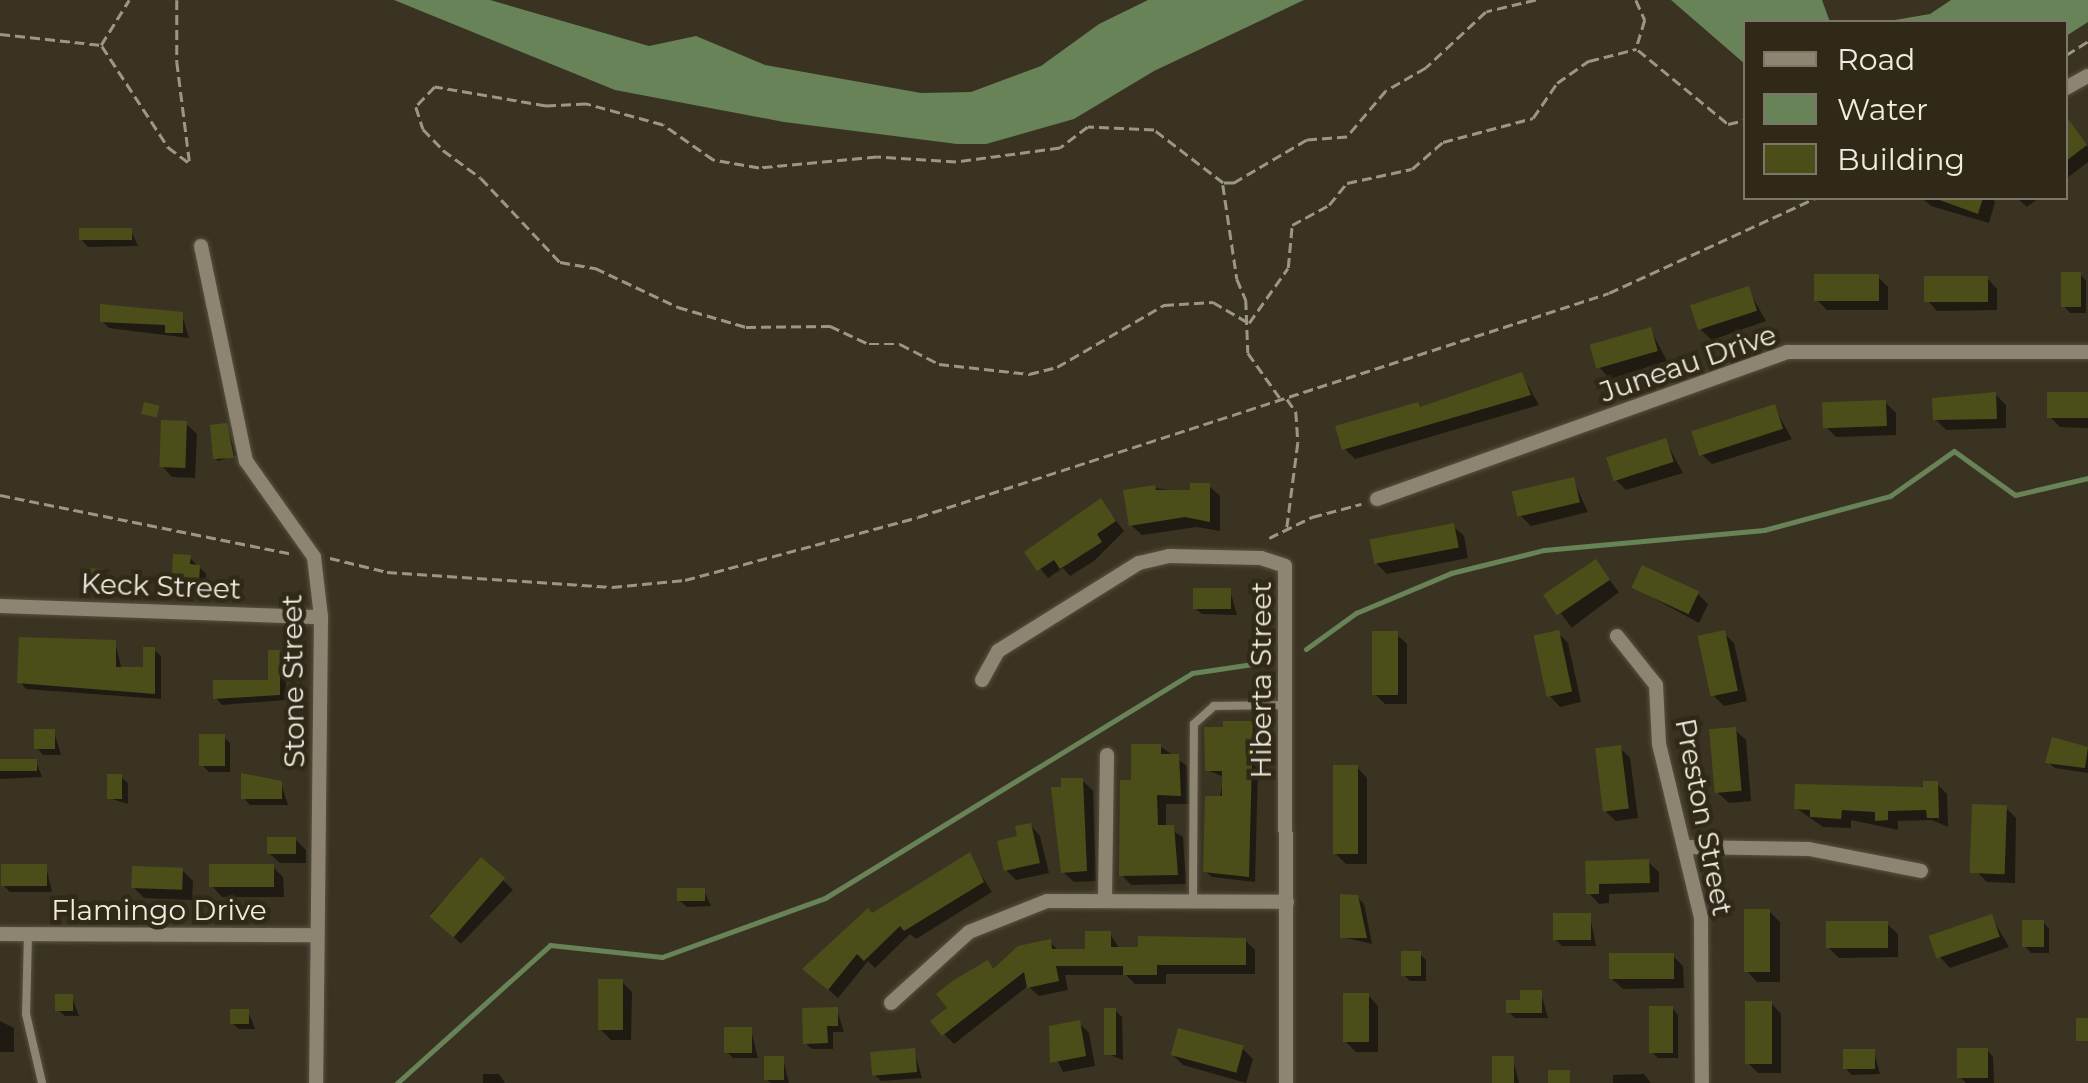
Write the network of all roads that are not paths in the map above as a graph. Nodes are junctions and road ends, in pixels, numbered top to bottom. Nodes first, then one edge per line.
1 (202, 246) dead end
2 (2088, 352) edge
3 (1377, 499) road end
4 (0, 606) edge
5 (321, 617) junction
6 (1617, 636) dead end
7 (982, 680) dead end
8 (1287, 706) junction
9 (1107, 755) dead end
10 (1686, 847) junction
11 (1922, 871) dead end
12 (1105, 899) junction
13 (1193, 900) junction
14 (1286, 902) junction
15 (0, 934) edge
16 (28, 934) junction
17 (317, 936) junction
18 (891, 1003) dead end
19 (42, 1083) edge
20 (316, 1083) edge
21 (1286, 1083) edge
22 (1702, 1083) edge

1 - 5 street, Stone Street
2 - 3 street, Juneau Drive
4 - 5 street, Keck Street
5 - 17 street, Stone Street
6 - 10 street, Preston Street
7 - 8 street, Hiberta Street
8 - 13 lane
8 - 14 street, Hiberta Street
9 - 12 street
10 - 11 street
10 - 22 street, Preston Street
12 - 13 street
12 - 18 street
13 - 14 street
14 - 21 street, Hiberta Street
15 - 16 street, Flamingo Drive
16 - 17 street, Flamingo Drive
16 - 19 lane
17 - 20 street, Stone Street

